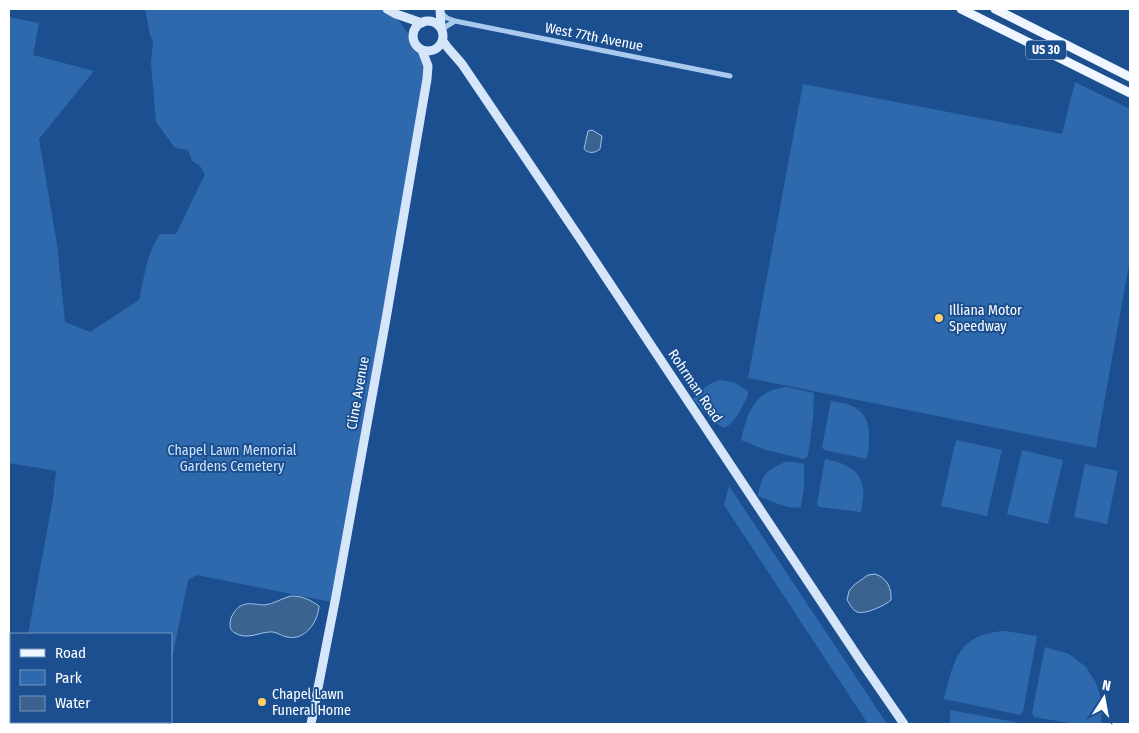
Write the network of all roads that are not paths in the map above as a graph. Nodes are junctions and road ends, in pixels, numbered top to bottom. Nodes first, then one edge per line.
1 (387, 9) edge
2 (961, 9) edge
3 (995, 9) edge
4 (440, 10) edge
5 (396, 14) junction
6 (454, 21) junction
7 (423, 22) junction
8 (441, 28) junction
9 (414, 33) junction
10 (443, 40) junction
11 (436, 49) junction
12 (422, 50) junction
13 (462, 64) junction
14 (428, 66) junction
15 (730, 76) dead end
16 (1130, 77) edge
17 (1130, 93) edge
18 (311, 724) edge
19 (904, 724) edge

1 - 5 street
2 - 17 main road, US 30
3 - 16 main road, US 30
4 - 6 street, West 77th Avenue
4 - 7 street
4 - 8 street
5 - 7 street
5 - 9 street
6 - 8 street
6 - 15 street, West 77th Avenue
7 - 8 street
7 - 9 street
8 - 10 street
9 - 12 street
10 - 11 street
10 - 13 street, Rohrman Road
11 - 12 street
11 - 13 street, Rohrman Road
11 - 14 street, Cline Avenue
12 - 14 street, Cline Avenue
13 - 19 street, Rohrman Road
14 - 18 street, Cline Avenue

